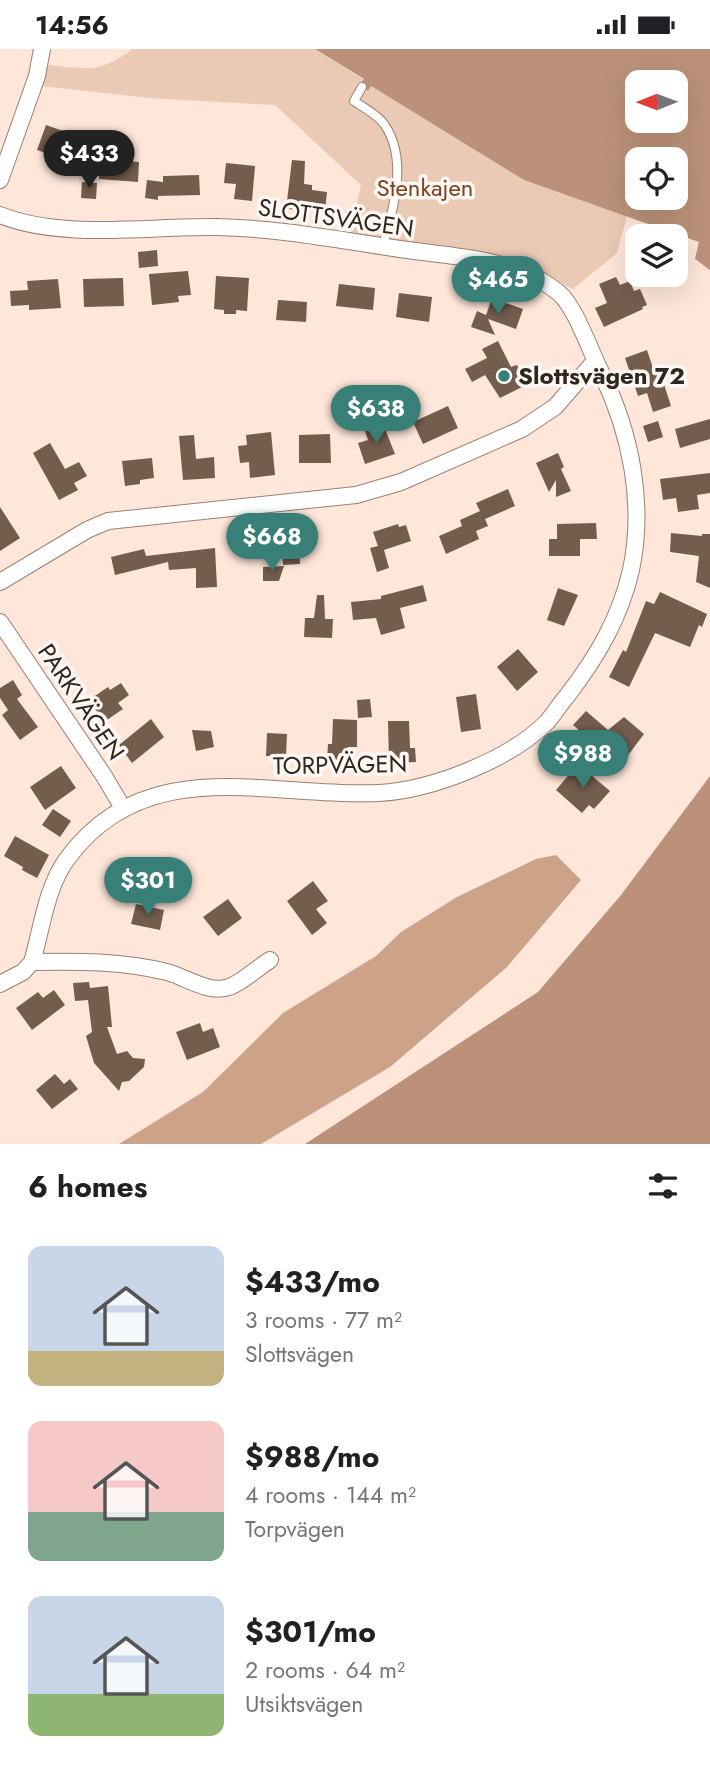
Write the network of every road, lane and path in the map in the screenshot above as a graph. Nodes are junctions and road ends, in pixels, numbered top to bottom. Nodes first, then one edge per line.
1 (42, 49) edge
2 (362, 87) dead end
3 (0, 180) edge
4 (0, 215) edge
5 (383, 246) junction
6 (595, 361) junction
7 (0, 582) edge
8 (0, 622) edge
9 (123, 808) junction
10 (270, 961) dead end
11 (32, 962) junction
12 (0, 984) edge

1 - 3 street
2 - 5 lane
4 - 5 street, SLOTTSVÄGEN
5 - 6 street, SLOTTSVÄGEN
6 - 7 street
6 - 9 street, TORPVÄGEN
8 - 9 street, PARKVÄGEN
9 - 11 street, TORPVÄGEN
10 - 11 street
11 - 12 street

